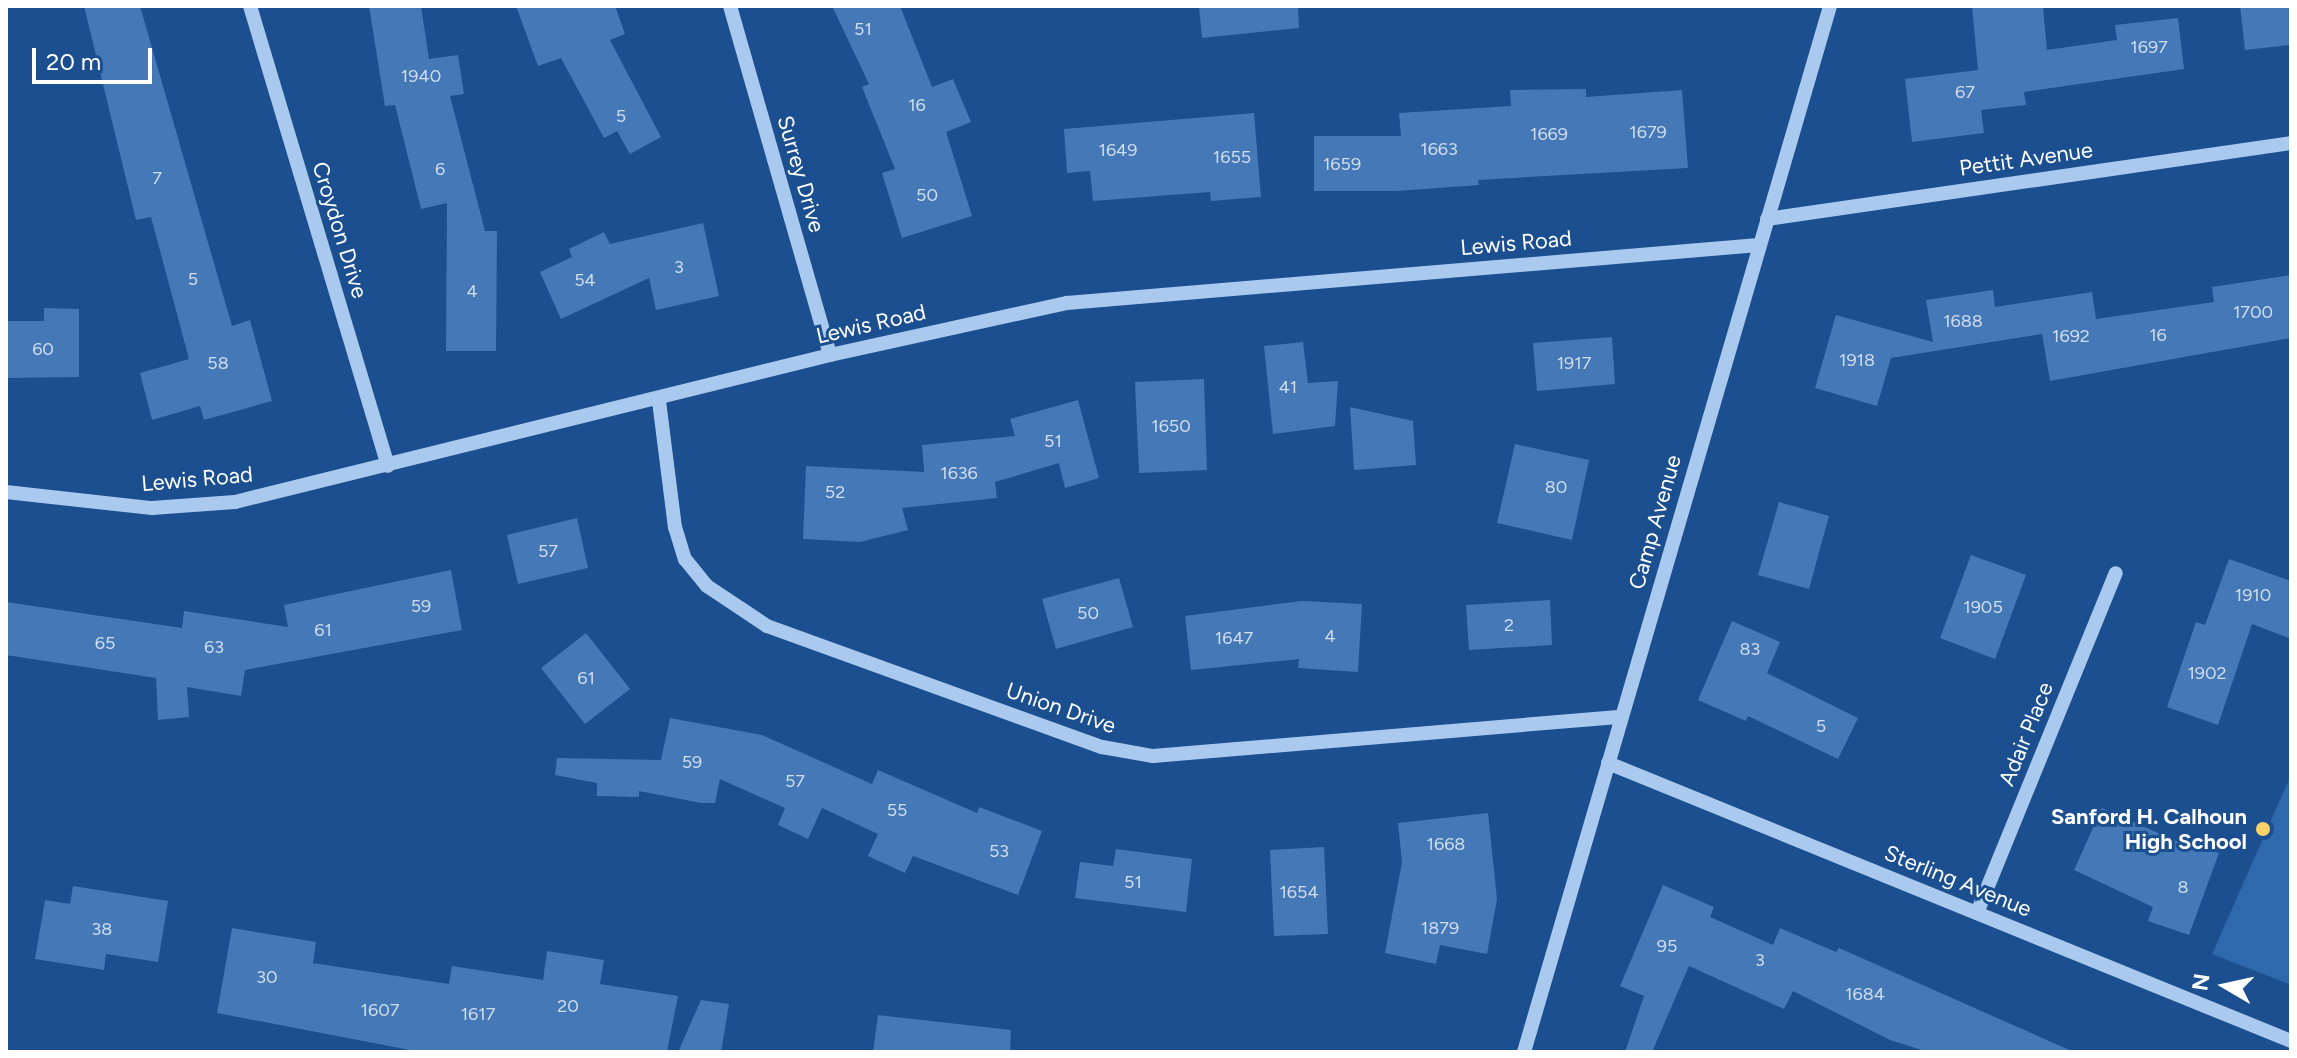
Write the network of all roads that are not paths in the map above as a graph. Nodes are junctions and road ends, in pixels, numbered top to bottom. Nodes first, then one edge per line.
1 (250, 6) edge
2 (730, 6) edge
3 (1830, 6) edge
4 (2291, 143) edge
5 (1767, 219) junction
6 (1759, 245) junction
7 (830, 355) junction
8 (659, 401) junction
9 (388, 466) junction
10 (6, 492) edge
11 (2116, 573) dead end
12 (1621, 717) junction
13 (1608, 763) junction
14 (1977, 913) junction
15 (2291, 1041) edge
16 (1524, 1052) edge

1 - 9 street, Croydon Drive
2 - 7 street, Surrey Drive
3 - 5 street, Camp Avenue
4 - 5 street, Pettit Avenue
5 - 6 street, Camp Avenue
6 - 7 street, Lewis Road
6 - 12 street, Camp Avenue
7 - 8 street, Lewis Road
8 - 9 street, Lewis Road
8 - 12 street, Union Drive
9 - 10 street, Lewis Road
11 - 14 street, Adair Place
12 - 13 street, Camp Avenue
13 - 14 street, Sterling Avenue
13 - 16 street, Camp Avenue
14 - 15 street, Sterling Avenue

